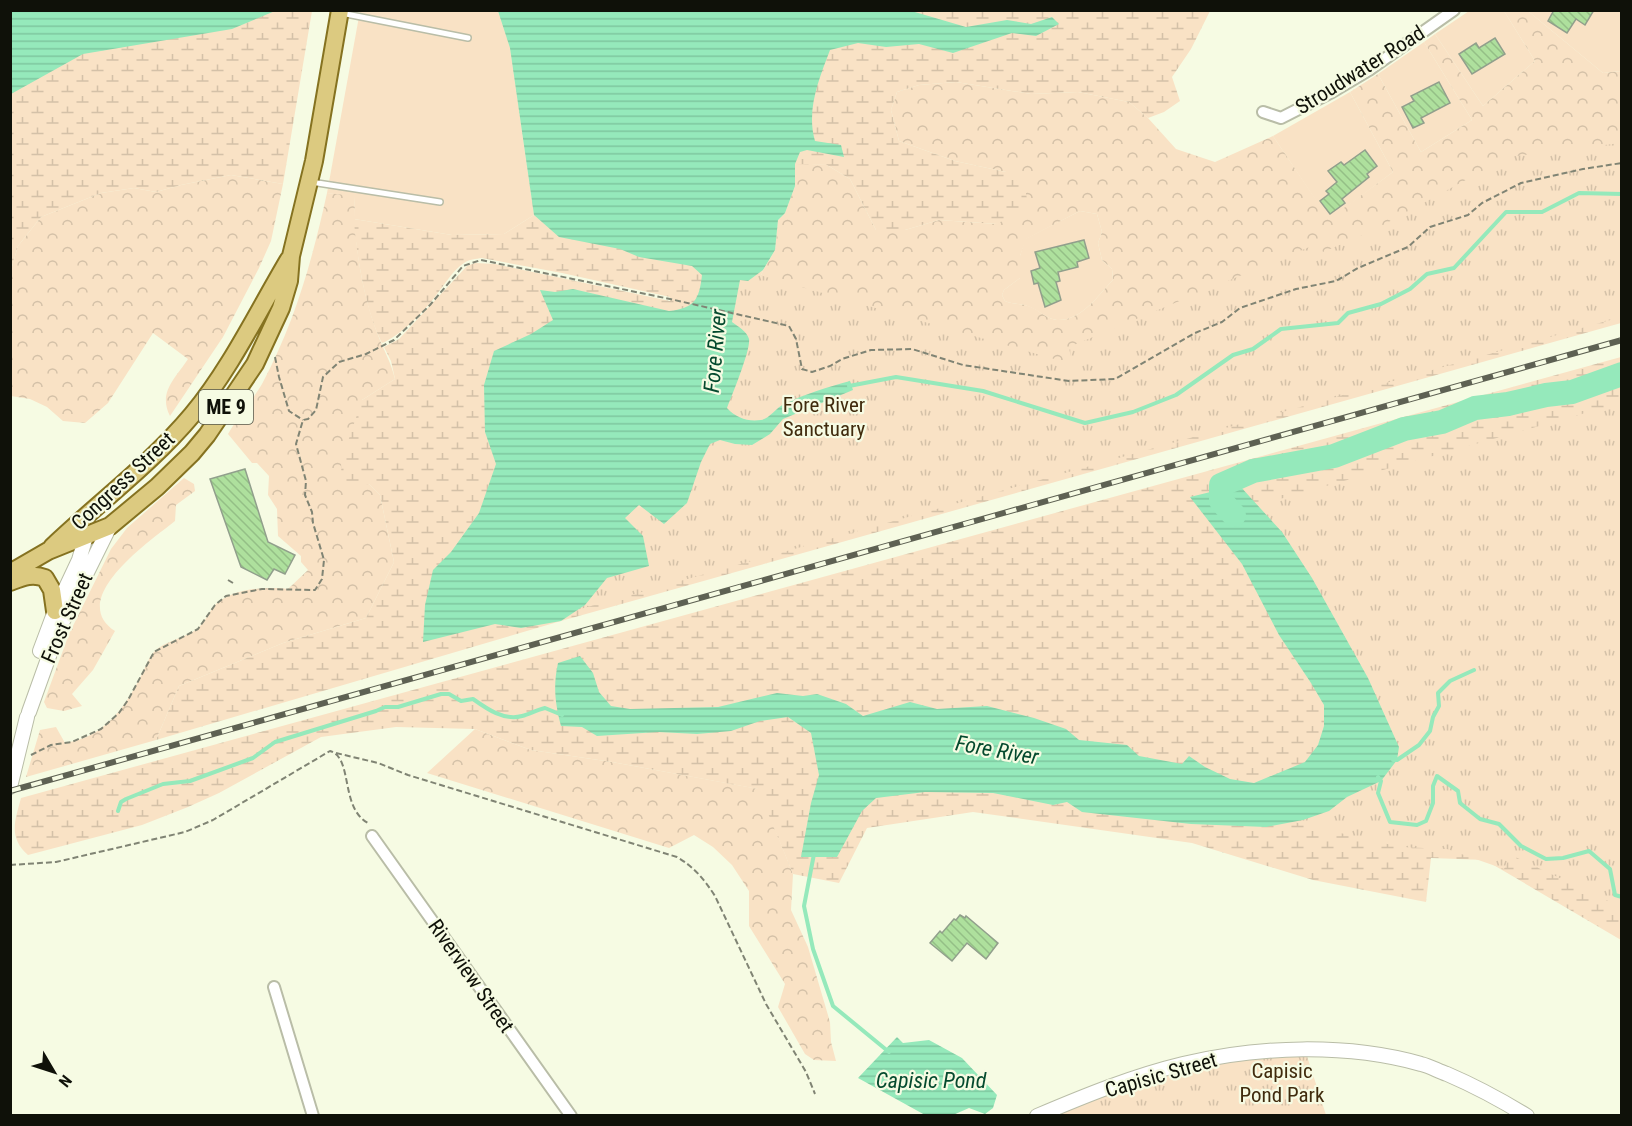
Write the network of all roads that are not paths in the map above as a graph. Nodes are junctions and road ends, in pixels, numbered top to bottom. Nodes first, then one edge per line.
1 (1454, 10) edge
2 (340, 12) edge
3 (468, 38) dead end
4 (1263, 112) dead end
5 (309, 182) junction
6 (440, 202) dead end
7 (291, 256) junction
8 (263, 304) junction
9 (110, 526) junction
10 (86, 536) junction
11 (48, 550) junction
12 (10, 573) edge
13 (10, 582) edge
14 (55, 611) junction
15 (28, 714) junction
16 (10, 787) edge
17 (372, 836) road end
18 (274, 987) dead end
19 (313, 1116) edge
20 (571, 1116) edge
21 (1037, 1116) edge
22 (1527, 1116) edge

1 - 4 street, Stroudwater Road
2 - 3 lane
2 - 5 main road, Congress Street / ME 9
5 - 6 lane
5 - 7 main road, Congress Street / ME 9
7 - 8 main road, Congress Street / ME 9
7 - 9 main road, Congress Street / ME 9
8 - 10 main road, ME 9
8 - 11 main road, Congress Street / ME 9
9 - 10 main road, Congress Street / ME 9
9 - 15 street, Frost Street
10 - 11 main road, Congress Street / ME 9
10 - 14 street, Frost Street
11 - 12 main road, Congress Street / ME 9
13 - 14 main road
14 - 15 street, Frost Street
15 - 16 street, Frost Street
17 - 20 street, Riverview Street
18 - 19 street
21 - 22 street, Capisic Street

